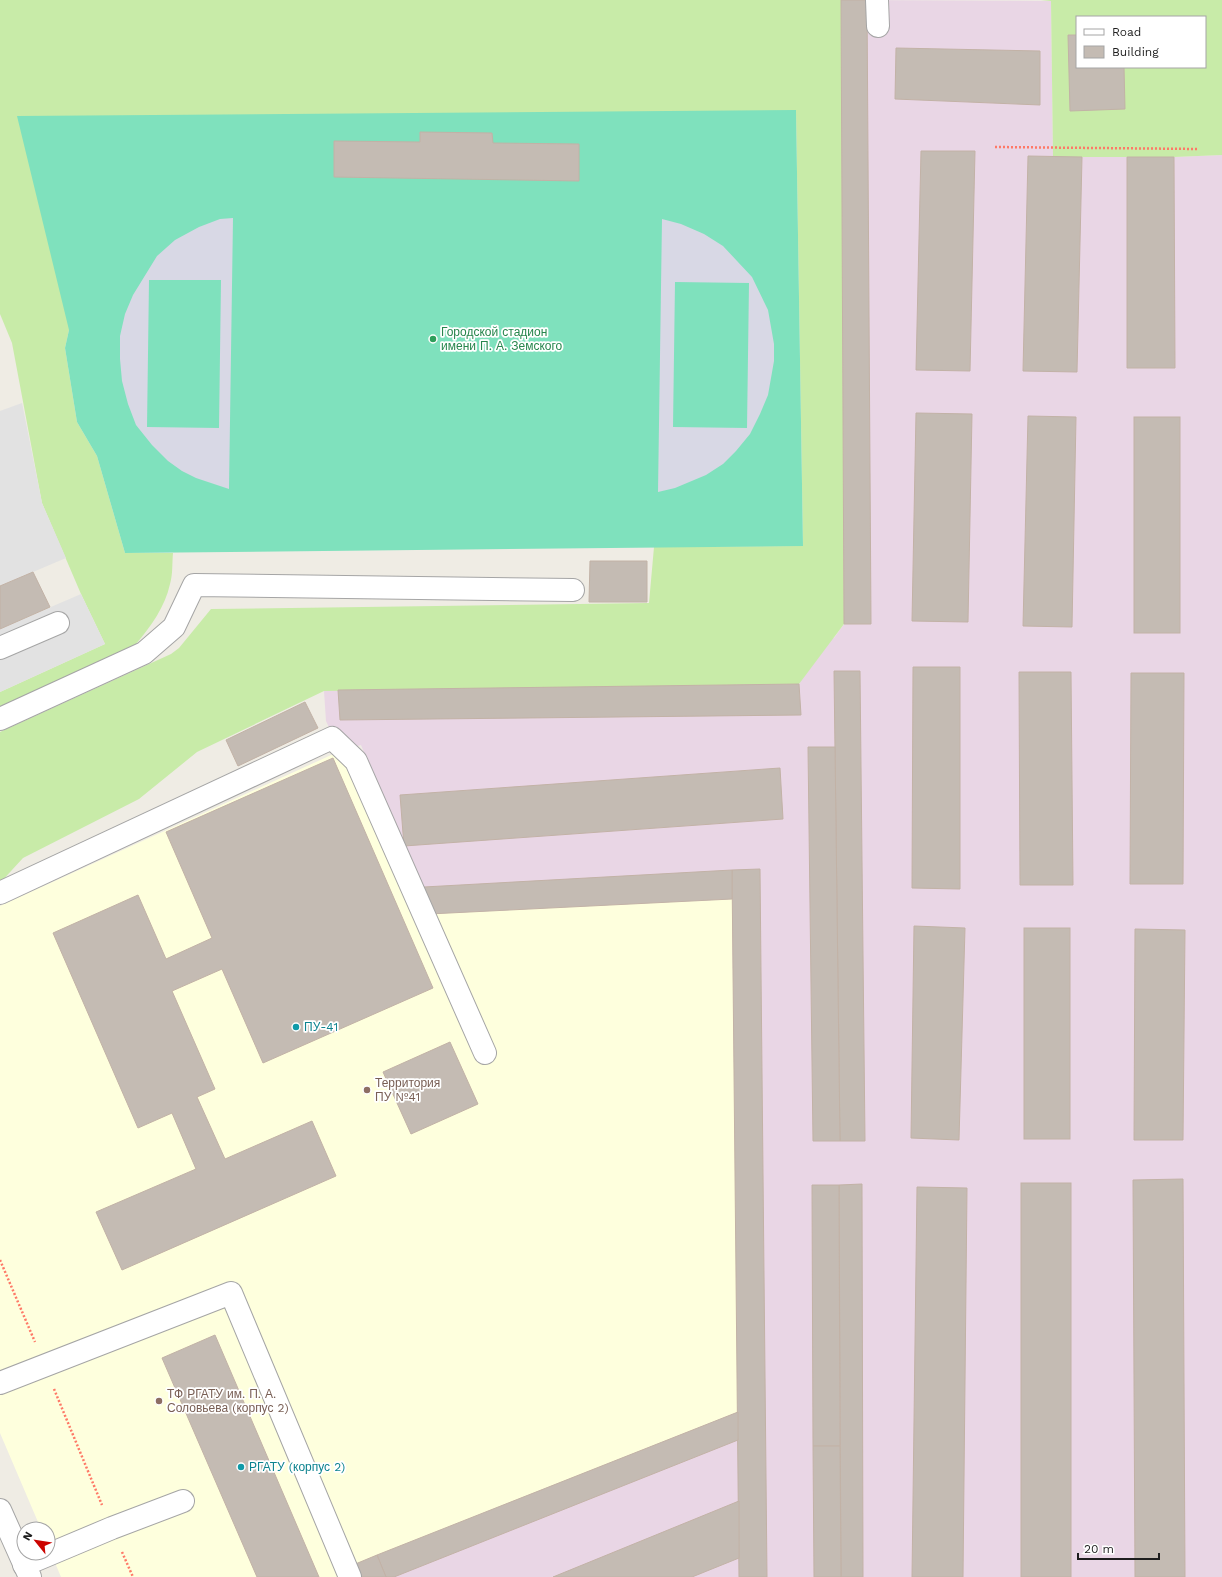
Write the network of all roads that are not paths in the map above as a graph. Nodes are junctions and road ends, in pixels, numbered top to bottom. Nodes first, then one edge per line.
1 (877, 0) edge
2 (878, 26) dead end
3 (573, 590) dead end
4 (58, 623) dead end
5 (0, 648) edge
6 (0, 719) edge
7 (0, 893) edge
8 (485, 1053) dead end
9 (0, 1383) edge
10 (183, 1501) dead end
11 (0, 1510) edge
12 (27, 1571) edge
13 (350, 1577) edge

1 - 2 street
3 - 6 street
4 - 5 street
7 - 8 street
9 - 13 street
10 - 12 street
11 - 12 street

